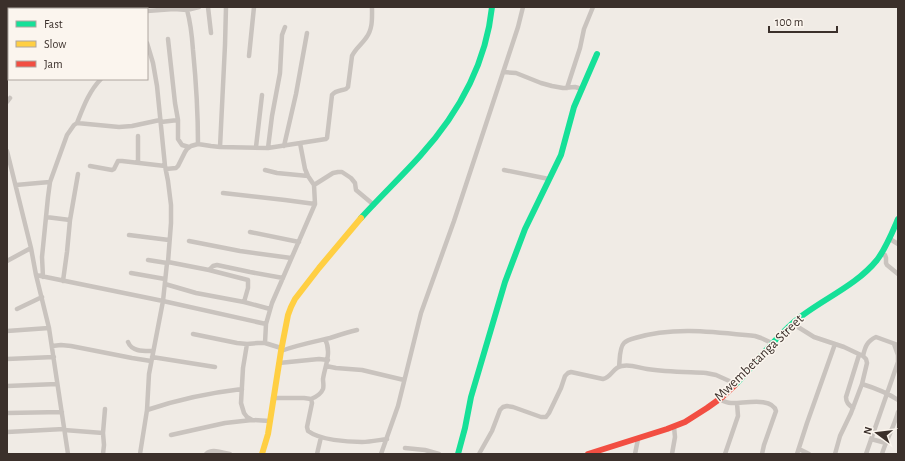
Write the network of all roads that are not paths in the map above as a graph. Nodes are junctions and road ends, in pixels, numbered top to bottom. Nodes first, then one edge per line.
1 (199, 7) edge
2 (208, 7) edge
3 (226, 7) edge
4 (254, 7) edge
5 (372, 7) edge
6 (492, 7) edge
7 (523, 7) edge
8 (593, 7) edge
9 (180, 8) edge
10 (187, 10) junction
11 (148, 11) edge
12 (285, 27) dead end
13 (211, 33) dead end
14 (307, 33) dead end
15 (168, 39) dead end
16 (148, 47) edge
17 (597, 54) dead end
18 (249, 56) dead end
19 (503, 72) junction
20 (100, 80) edge
21 (567, 88) junction
22 (582, 89) junction
23 (262, 96) dead end
24 (178, 120) junction
25 (161, 121) junction
26 (77, 123) junction
27 (138, 136) dead end
28 (300, 143) junction
29 (198, 144) junction
30 (284, 146) junction
31 (189, 147) junction
32 (220, 147) junction
33 (256, 147) junction
34 (268, 148) junction
35 (7, 151) edge
36 (138, 163) junction
37 (90, 166) dead end
38 (166, 167) junction
39 (266, 170) dead end
40 (504, 170) dead end
41 (78, 174) dead end
42 (308, 176) junction
43 (549, 178) junction
44 (50, 182) junction
45 (314, 185) junction
46 (16, 186) junction
47 (223, 193) dead end
48 (315, 204) junction
49 (374, 205) junction
50 (46, 217) junction
51 (70, 220) junction
52 (898, 220) edge
53 (250, 232) dead end
54 (129, 235) dead end
55 (890, 239) junction
56 (169, 240) junction
57 (189, 241) dead end
58 (299, 242) junction
59 (898, 244) edge
60 (32, 248) junction
61 (881, 254) junction
62 (291, 258) junction
63 (148, 260) dead end
64 (7, 261) edge
65 (167, 262) junction
66 (209, 270) junction
67 (131, 272) dead end
68 (898, 274) edge
69 (36, 275) junction
70 (43, 277) junction
71 (283, 278) junction
72 (63, 281) junction
73 (165, 282) junction
74 (42, 297) junction
75 (164, 301) junction
76 (244, 302) junction
77 (17, 309) dead end
78 (270, 309) junction
79 (794, 321) junction
80 (266, 324) junction
81 (49, 328) junction
82 (357, 330) dead end
83 (7, 331) edge
84 (193, 334) dead end
85 (325, 338) junction
86 (128, 342) dead end
87 (265, 343) junction
88 (772, 343) junction
89 (247, 344) junction
90 (835, 344) junction
91 (896, 345) edge
92 (52, 346) junction
93 (281, 349) junction
94 (153, 351) junction
95 (861, 355) junction
96 (54, 357) junction
97 (7, 359) edge
98 (152, 359) junction
99 (279, 363) junction
100 (327, 363) junction
101 (619, 366) junction
102 (215, 367) dead end
103 (404, 380) junction
104 (58, 384) junction
105 (736, 384) junction
106 (862, 384) junction
107 (7, 386) edge
108 (242, 389) junction
109 (887, 393) junction
110 (273, 398) junction
111 (719, 399) junction
112 (311, 400) junction
113 (898, 400) edge
114 (737, 403) junction
115 (853, 408) junction
116 (105, 409) dead end
117 (147, 410) junction
118 (62, 412) junction
119 (898, 412) edge
120 (7, 413) edge
121 (252, 420) junction
122 (270, 421) junction
123 (674, 427) junction
124 (64, 430) junction
125 (7, 432) edge
126 (102, 433) junction
127 (171, 435) dead end
128 (321, 438) junction
129 (387, 439) junction
130 (638, 439) junction
131 (871, 439) junction
132 (886, 443) junction
133 (405, 448) dead end
134 (799, 449) junction
135 (68, 454) edge
136 (103, 454) edge
137 (140, 454) edge
138 (206, 454) edge
139 (230, 454) edge
140 (262, 454) edge
141 (317, 454) edge
142 (381, 454) edge
143 (439, 454) edge
144 (458, 454) edge
145 (479, 454) edge
146 (588, 454) edge
147 (635, 454) edge
148 (672, 454) edge
149 (725, 454) edge
150 (762, 454) edge
151 (797, 454) edge
152 (809, 454) edge
153 (835, 454) edge
154 (866, 454) edge
155 (882, 454) edge

1 - 10 street
2 - 13 street
3 - 32 street
4 - 18 street
5 - 28 street
6 - 49 street
7 - 19 street
8 - 21 street
9 - 10 street
9 - 11 street
10 - 29 street
12 - 34 street
14 - 30 street
15 - 24 street
16 - 25 street
17 - 22 street
19 - 21 street
19 - 103 street
20 - 26 street
21 - 22 street
22 - 43 street
23 - 33 street
24 - 25 street
24 - 31 street
25 - 26 street
25 - 38 street
26 - 44 street
27 - 36 street
28 - 30 street
28 - 42 street
29 - 31 street
29 - 32 street
30 - 34 street
31 - 38 street
32 - 33 street
33 - 34 street
35 - 46 street
36 - 37 street
36 - 38 street
38 - 56 street
39 - 42 street
40 - 43 street
41 - 51 street
42 - 45 street
43 - 144 street
44 - 46 street
44 - 50 street
45 - 48 street
45 - 49 street
46 - 60 street
47 - 48 street
48 - 58 street
49 - 93 street
50 - 51 street
50 - 70 street
51 - 72 street
52 - 55 street, Mwembetanga Street
53 - 58 street
54 - 56 street
55 - 59 street
55 - 61 street, Mwembetanga Street
56 - 65 street
57 - 62 street
58 - 62 street
60 - 64 street
60 - 69 street
61 - 68 street
61 - 79 street, Mwembetanga Street
62 - 71 street
63 - 65 street
65 - 66 street
65 - 73 street
66 - 71 street
66 - 76 street
67 - 73 street
69 - 70 street
69 - 74 street
70 - 72 street
71 - 78 street
72 - 75 street
73 - 75 street
73 - 76 street
74 - 77 street
74 - 81 street
75 - 80 street
75 - 94 street
76 - 78 street
78 - 80 street
79 - 88 street, Mwembetanga Street
79 - 90 street
80 - 87 street
81 - 83 street
81 - 92 street
82 - 85 street
84 - 89 street
85 - 93 street
85 - 100 street
86 - 94 street
87 - 89 street
87 - 93 street
88 - 101 street
88 - 105 street, Mwembetanga Street
89 - 108 street
90 - 95 street
90 - 134 street
91 - 95 street
91 - 109 street
92 - 96 street
92 - 98 street
93 - 99 street
94 - 98 street
95 - 106 street
95 - 115 street
96 - 97 street
96 - 104 street
98 - 102 street
98 - 117 street
99 - 100 street
99 - 110 street
100 - 103 street
100 - 112 street
101 - 105 street
101 - 145 street
103 - 129 street
104 - 107 street
104 - 118 street
105 - 111 street, Mwembetanga Street
106 - 109 street
106 - 115 street
108 - 117 street
108 - 121 street
109 - 113 street
109 - 131 street
110 - 112 street
110 - 122 street
111 - 114 street
111 - 123 street, Mwembetanga Street
112 - 128 street
114 - 149 street
114 - 150 street
115 - 153 street
116 - 126 street
117 - 137 street
118 - 120 street
118 - 124 street
119 - 132 street
121 - 122 street
121 - 127 street
122 - 140 street
123 - 130 street, Mwembetanga Street
123 - 148 street
124 - 125 street
124 - 126 street
124 - 135 street
126 - 136 street
128 - 129 street
128 - 141 street
129 - 142 street
130 - 146 street, Mwembetanga Street
130 - 147 street
131 - 132 street
131 - 154 street
132 - 155 street
133 - 143 street
134 - 151 street
134 - 152 street
138 - 139 street

